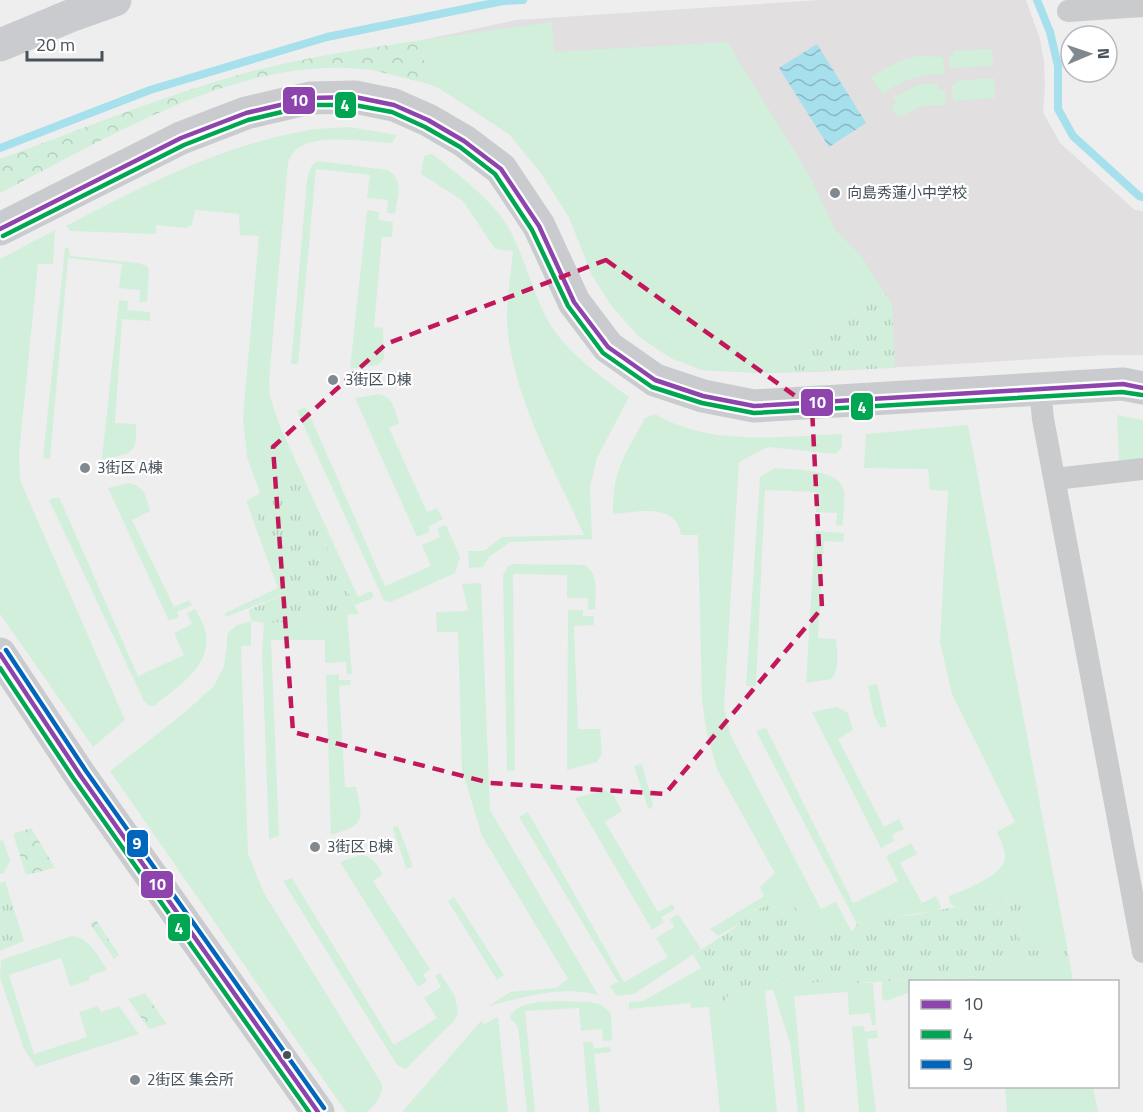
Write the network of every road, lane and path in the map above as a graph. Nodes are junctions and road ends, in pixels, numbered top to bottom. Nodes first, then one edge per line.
1 (115, 0) edge
2 (1143, 6) edge
3 (1068, 11) dead end
4 (0, 45) edge
5 (0, 229) edge
6 (1143, 388) edge
7 (1040, 390) junction
8 (1143, 469) edge
9 (1055, 479) junction
10 (0, 654) edge
11 (1142, 946) edge
12 (318, 1112) edge

1 - 4 street
2 - 3 street
5 - 7 street
6 - 7 street
7 - 9 street
8 - 9 street
9 - 11 street
10 - 12 street

